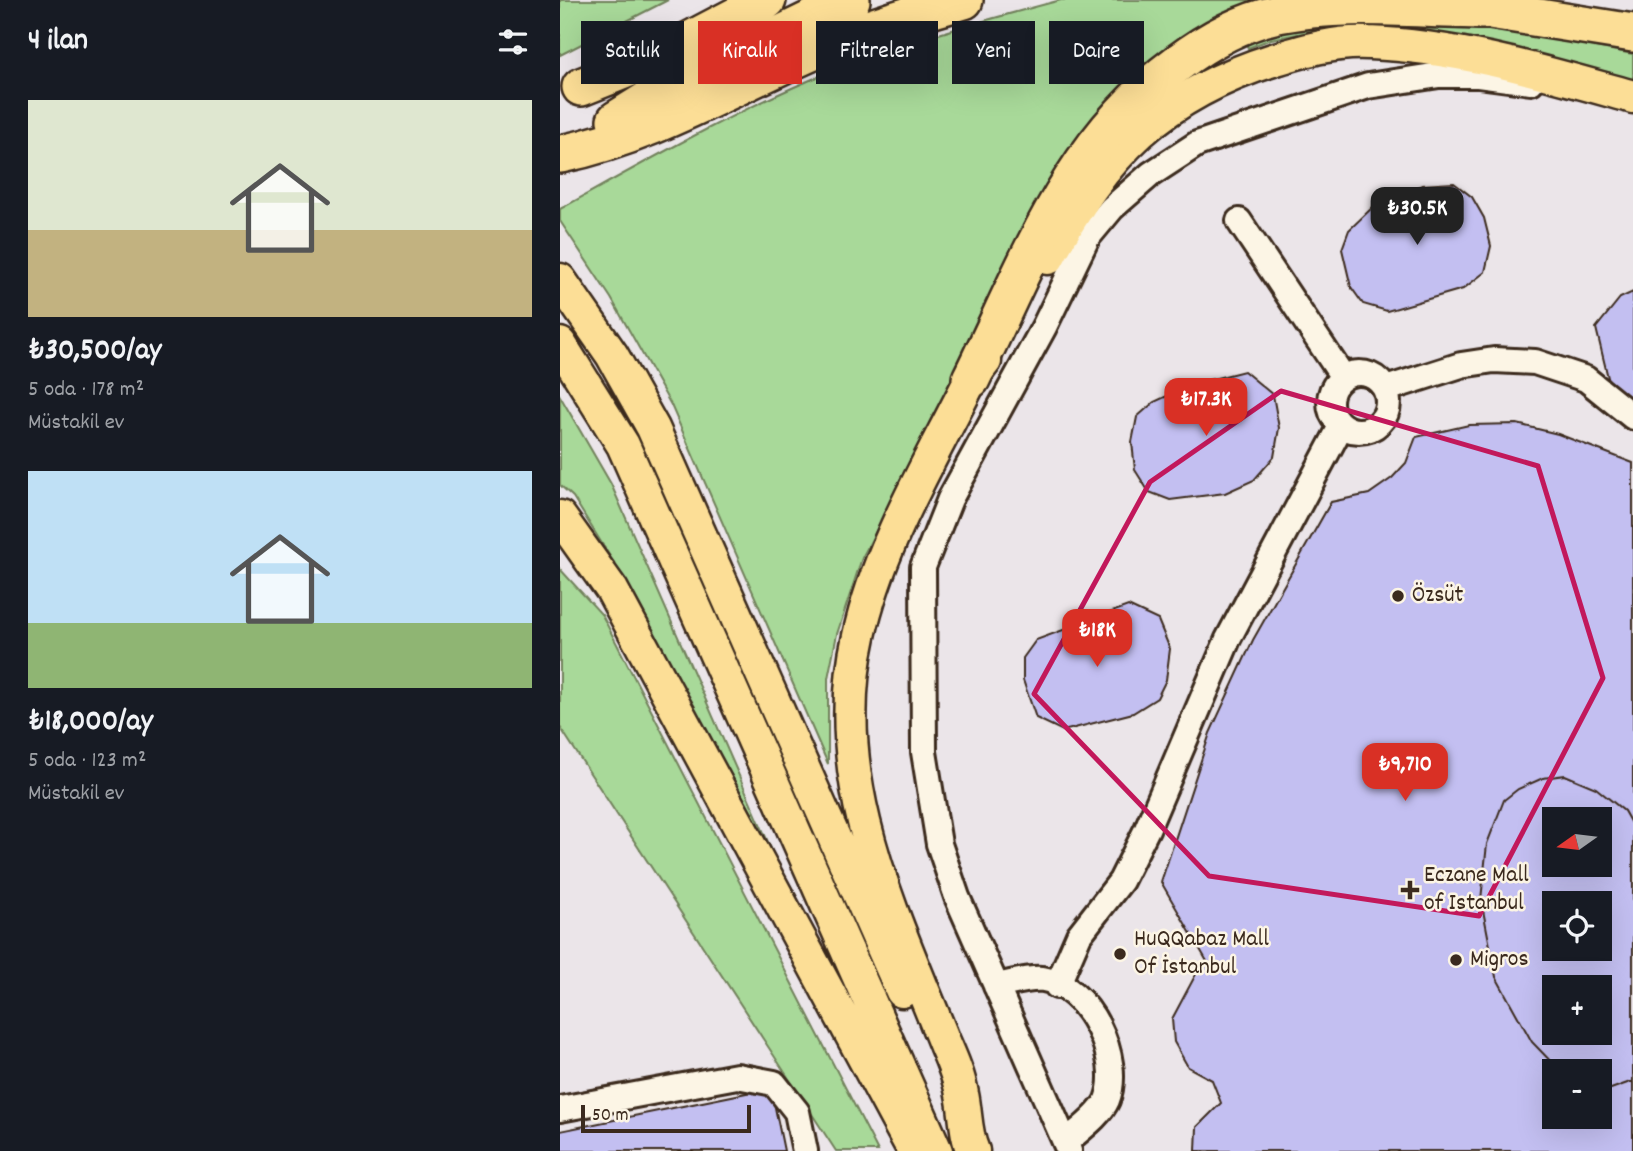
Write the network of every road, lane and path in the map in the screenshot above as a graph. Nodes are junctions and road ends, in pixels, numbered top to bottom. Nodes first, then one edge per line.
1 (716, 0) edge
2 (767, 0) edge
3 (851, 0) edge
4 (964, 0) edge
5 (1453, 0) edge
6 (918, 8) edge
7 (1489, 10) junction
8 (1633, 33) edge
9 (570, 93) edge
10 (1619, 93) edge
11 (561, 154) edge
12 (1238, 221) dead end
13 (560, 280) edge
14 (560, 344) edge
15 (1343, 377) junction
16 (971, 379) junction
17 (1385, 389) junction
18 (1633, 417) edge
19 (1341, 426) junction
20 (560, 516) edge
21 (996, 986) junction
22 (1057, 986) junction
23 (560, 1109) edge
24 (1068, 1147) edge
25 (973, 1149) edge
26 (806, 1151) edge
27 (914, 1151) edge
28 (936, 1151) edge

1 - 9 highway
2 - 9 highway
3 - 11 highway
4 - 6 highway
5 - 7 highway
6 - 11 highway
7 - 8 highway
7 - 16 highway
10 - 16 main road
10 - 21 lane
12 - 15 lane
13 - 25 main road
14 - 28 main road
15 - 17 lane
15 - 19 lane
16 - 25 main road
17 - 18 lane
17 - 19 lane
19 - 22 lane
20 - 27 main road
21 - 22 lane
21 - 24 lane
22 - 24 lane
23 - 26 lane

